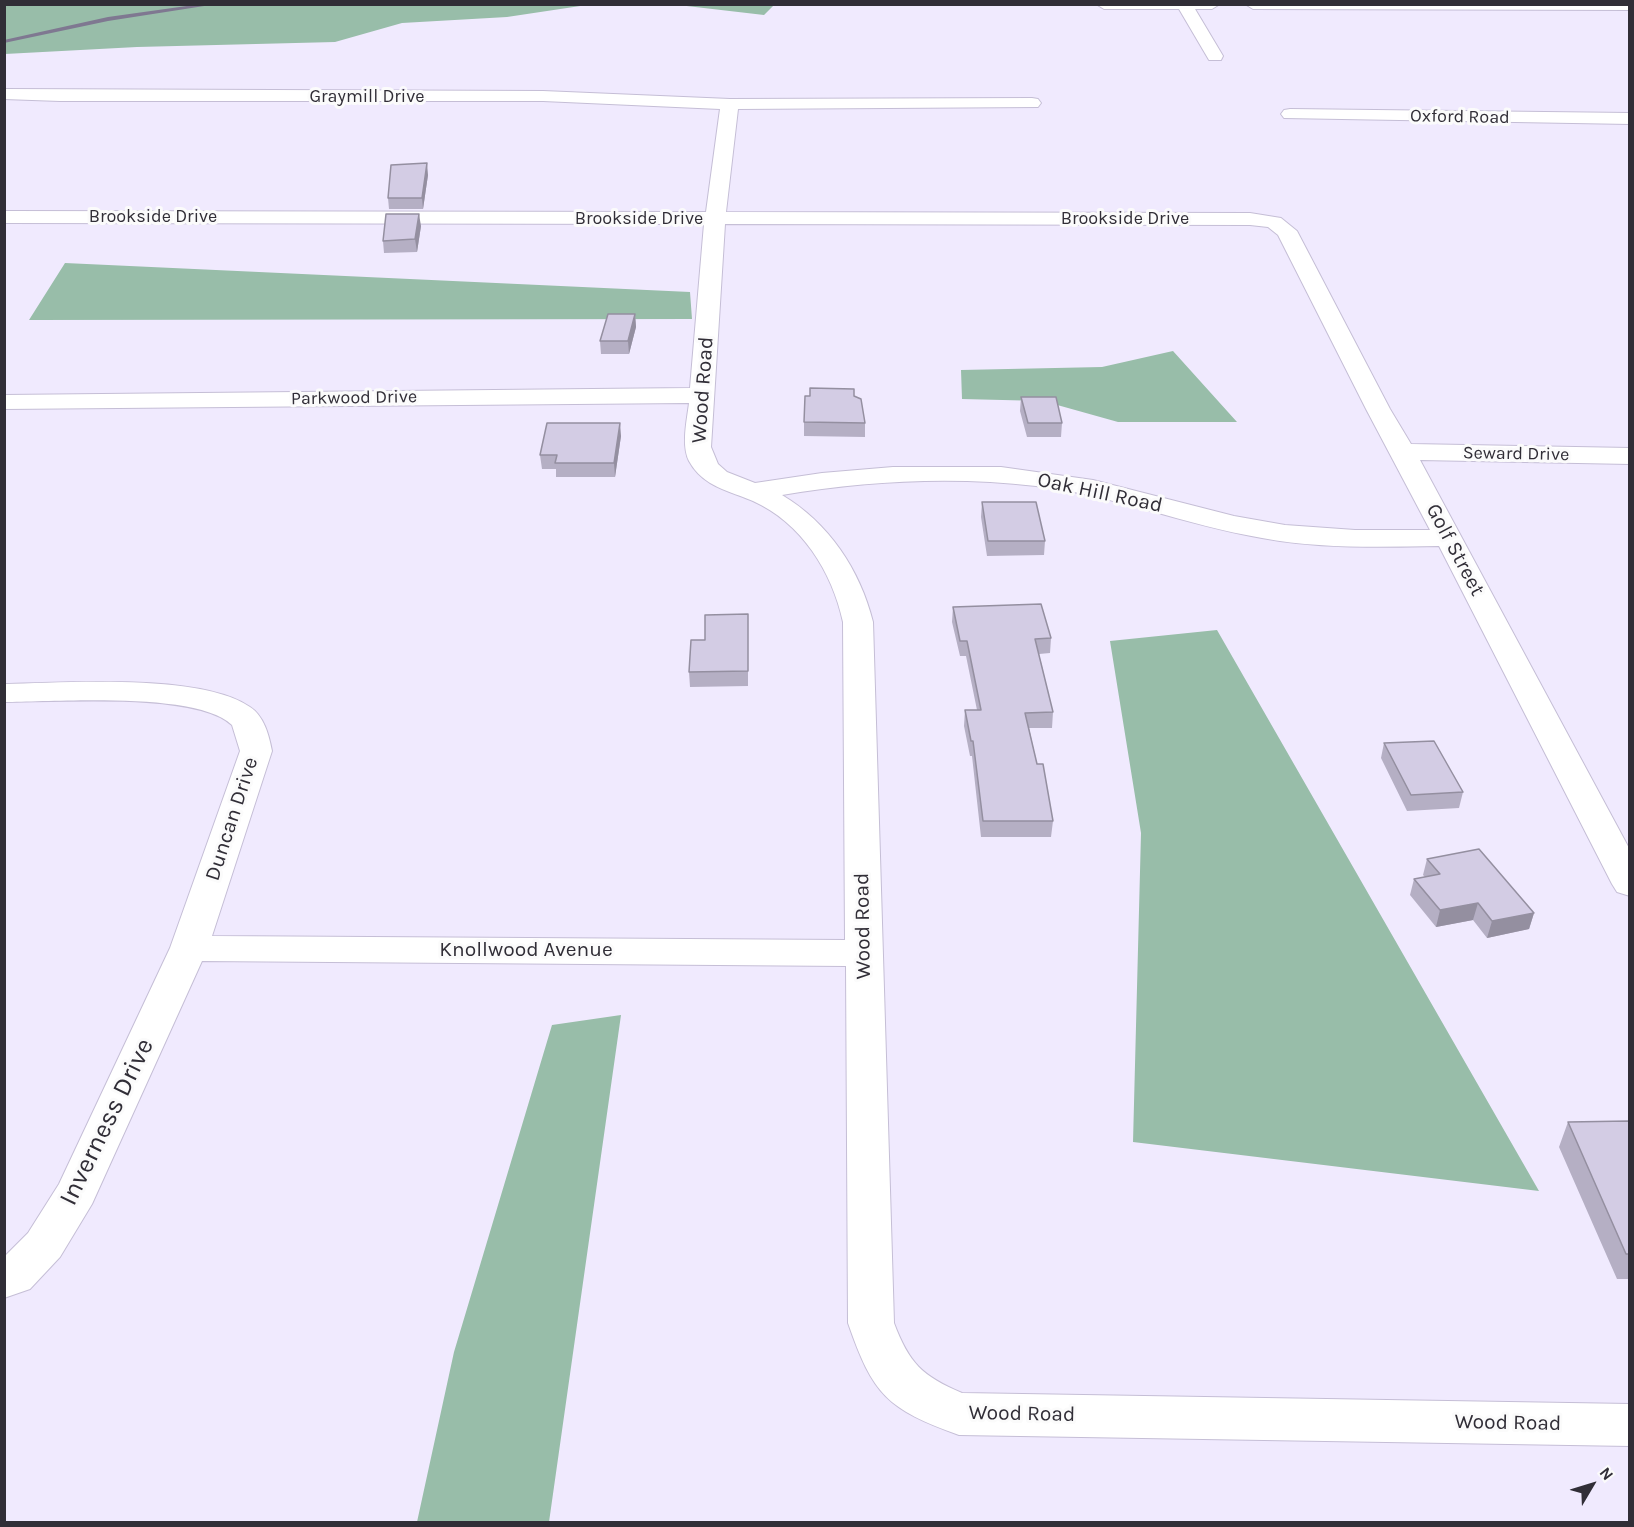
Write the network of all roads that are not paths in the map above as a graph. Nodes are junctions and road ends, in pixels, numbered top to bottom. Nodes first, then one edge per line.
1 (1104, 4) edge
2 (1212, 4) edge
3 (1253, 4) edge
4 (1629, 4) edge
5 (1185, 5) edge
6 (1215, 56) dead end
7 (4, 94) edge
8 (1032, 103) dead end
9 (730, 104) junction
10 (1290, 114) dead end
11 (1629, 119) edge
12 (4, 217) edge
13 (716, 219) junction
14 (1274, 222) joint
15 (703, 395) junction
16 (4, 402) edge
17 (1403, 452) junction
18 (1629, 456) edge
19 (751, 492) junction
20 (1448, 538) junction
21 (4, 693) edge
22 (1629, 884) edge
23 (189, 948) junction
24 (864, 953) junction
25 (4, 1280) edge
26 (1629, 1425) edge

1 - 5 street
2 - 5 street
3 - 4 street
5 - 6 street
7 - 9 street, Graymill Drive
8 - 9 street
9 - 13 street, Wood Road
10 - 11 street, Oxford Road
12 - 13 street, Brookside Drive
13 - 14 street, Brookside Drive
13 - 15 street, Wood Road
14 - 17 street, Golf Street
15 - 16 street, Parkwood Drive
15 - 19 street, Wood Road
17 - 18 street, Seward Drive
17 - 20 street, Golf Street
19 - 20 street, Oak Hill Road
19 - 24 street, Wood Road
20 - 22 street, Golf Street
21 - 23 street, Duncan Drive
23 - 24 street, Knollwood Avenue
23 - 25 street, Inverness Drive
24 - 26 street, Wood Road

